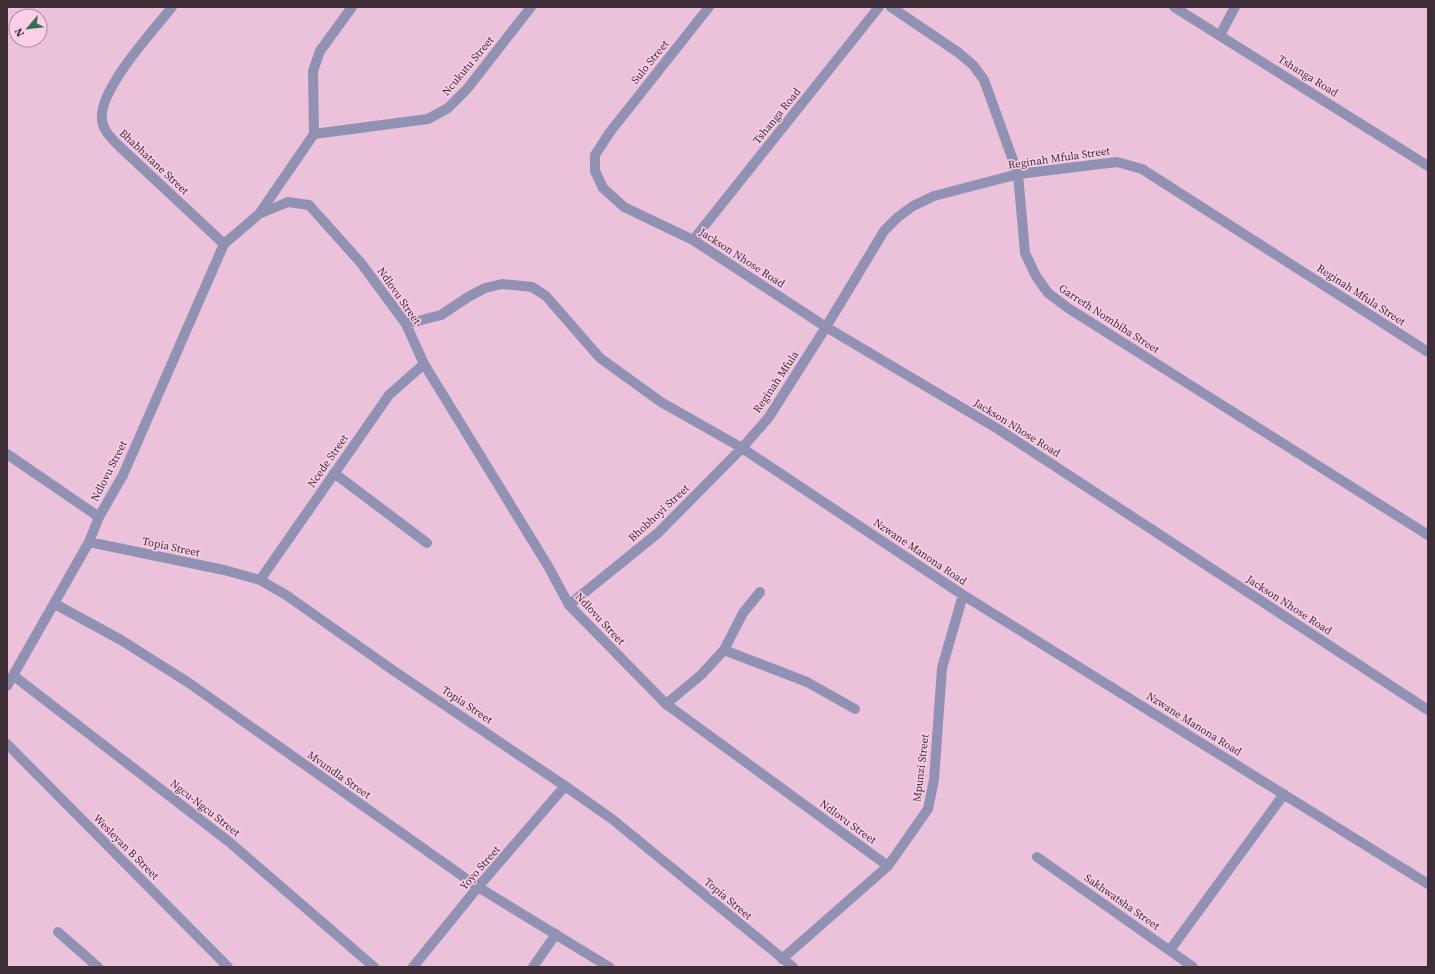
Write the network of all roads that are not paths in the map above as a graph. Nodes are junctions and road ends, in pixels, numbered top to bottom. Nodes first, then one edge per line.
1 (172, 7) edge
2 (352, 7) edge
3 (531, 7) edge
4 (709, 7) edge
5 (879, 7) edge
6 (891, 7) edge
7 (1174, 7) edge
8 (1235, 7) edge
9 (1220, 35) junction
10 (314, 134) junction
11 (1428, 166) edge
12 (595, 171) joint
13 (1018, 174) junction
14 (259, 214) junction
15 (693, 240) junction
16 (224, 244) junction
17 (406, 324) junction
18 (826, 327) junction
19 (1428, 352) edge
20 (424, 364) junction
21 (742, 448) junction
22 (7, 454) edge
23 (334, 473) junction
24 (98, 517) junction
25 (1428, 535) edge
26 (89, 542) junction
27 (427, 543) dead end
28 (260, 580) junction
29 (760, 592) dead end
30 (963, 595) junction
31 (54, 604) junction
32 (568, 605) junction
33 (724, 650) junction
34 (14, 676) junction
35 (7, 686) edge
36 (666, 704) junction
37 (855, 709) dead end
38 (1428, 710) edge
39 (7, 744) edge
40 (565, 786) junction
41 (1284, 794) junction
42 (1037, 857) dead end
43 (888, 866) junction
44 (1428, 884) edge
45 (478, 887) junction
46 (58, 932) dead end
47 (556, 934) junction
48 (1170, 950) junction
49 (782, 959) junction
50 (98, 967) edge
51 (228, 967) edge
52 (374, 967) edge
53 (413, 967) edge
54 (534, 967) edge
55 (609, 967) edge
56 (793, 967) edge
57 (1193, 967) edge

1 - 16 street, Bhabhatane Street
2 - 10 street
3 - 10 street, Ncukutu Street
4 - 12 street, Sulo Street
5 - 15 street, Tshanga Road
6 - 13 street, Garreth Nombiba Street
7 - 9 street, Tshanga Road
8 - 9 street
9 - 11 street, Tshanga Road
10 - 14 street
12 - 15 street, Jackson Nhose Road
13 - 18 street, Reginah Mfula Street
13 - 19 street, Reginah Mfula Street
13 - 25 street, Garreth Nombiba Street
14 - 16 street, Ndlovu Street
14 - 17 street, Ndlovu Street
15 - 18 street, Jackson Nhose Road
16 - 24 street, Ndlovu Street
17 - 20 street, Ndlovu Street
17 - 21 street, Nzwane Manona Road
18 - 21 street, Reginah Mfula
18 - 38 street, Jackson Nhose Road
20 - 23 street, Ncede Street
20 - 32 street, Ndlovu Street
21 - 30 street, Nzwane Manona Road
21 - 32 street, Bhobhoyi Street
22 - 24 street
23 - 27 street
23 - 28 street, Ncede Street
24 - 26 street, Ndlovu Street
26 - 28 street, Topia Street
26 - 31 street, Ndlovu Street
28 - 40 street, Topia Street
29 - 33 street
30 - 41 street, Nzwane Manona Road
30 - 43 street, Mpunzi Street
31 - 34 street, Ndlovu Street
31 - 45 street, Mvundla Street
32 - 36 street, Ndlovu Street
33 - 36 street
33 - 37 street
34 - 35 street, Ndlovu Street
34 - 52 street, Ngcu-Ngcu Street
36 - 43 street, Ndlovu Street
39 - 51 street, Wesleyan B Street
40 - 45 street, Yoyo Street
40 - 49 street, Topia Street
41 - 44 street, Nzwane Manona Road
41 - 48 street
42 - 48 street, Sakhwatsha Street
43 - 49 street, Mpunzi Street
45 - 47 street, Mvundla Street
45 - 53 street, Yoyo Street
46 - 50 street
47 - 54 street
47 - 55 street, Mvundla Street
48 - 57 street, Sakhwatsha Street
49 - 56 street, Topia Street

